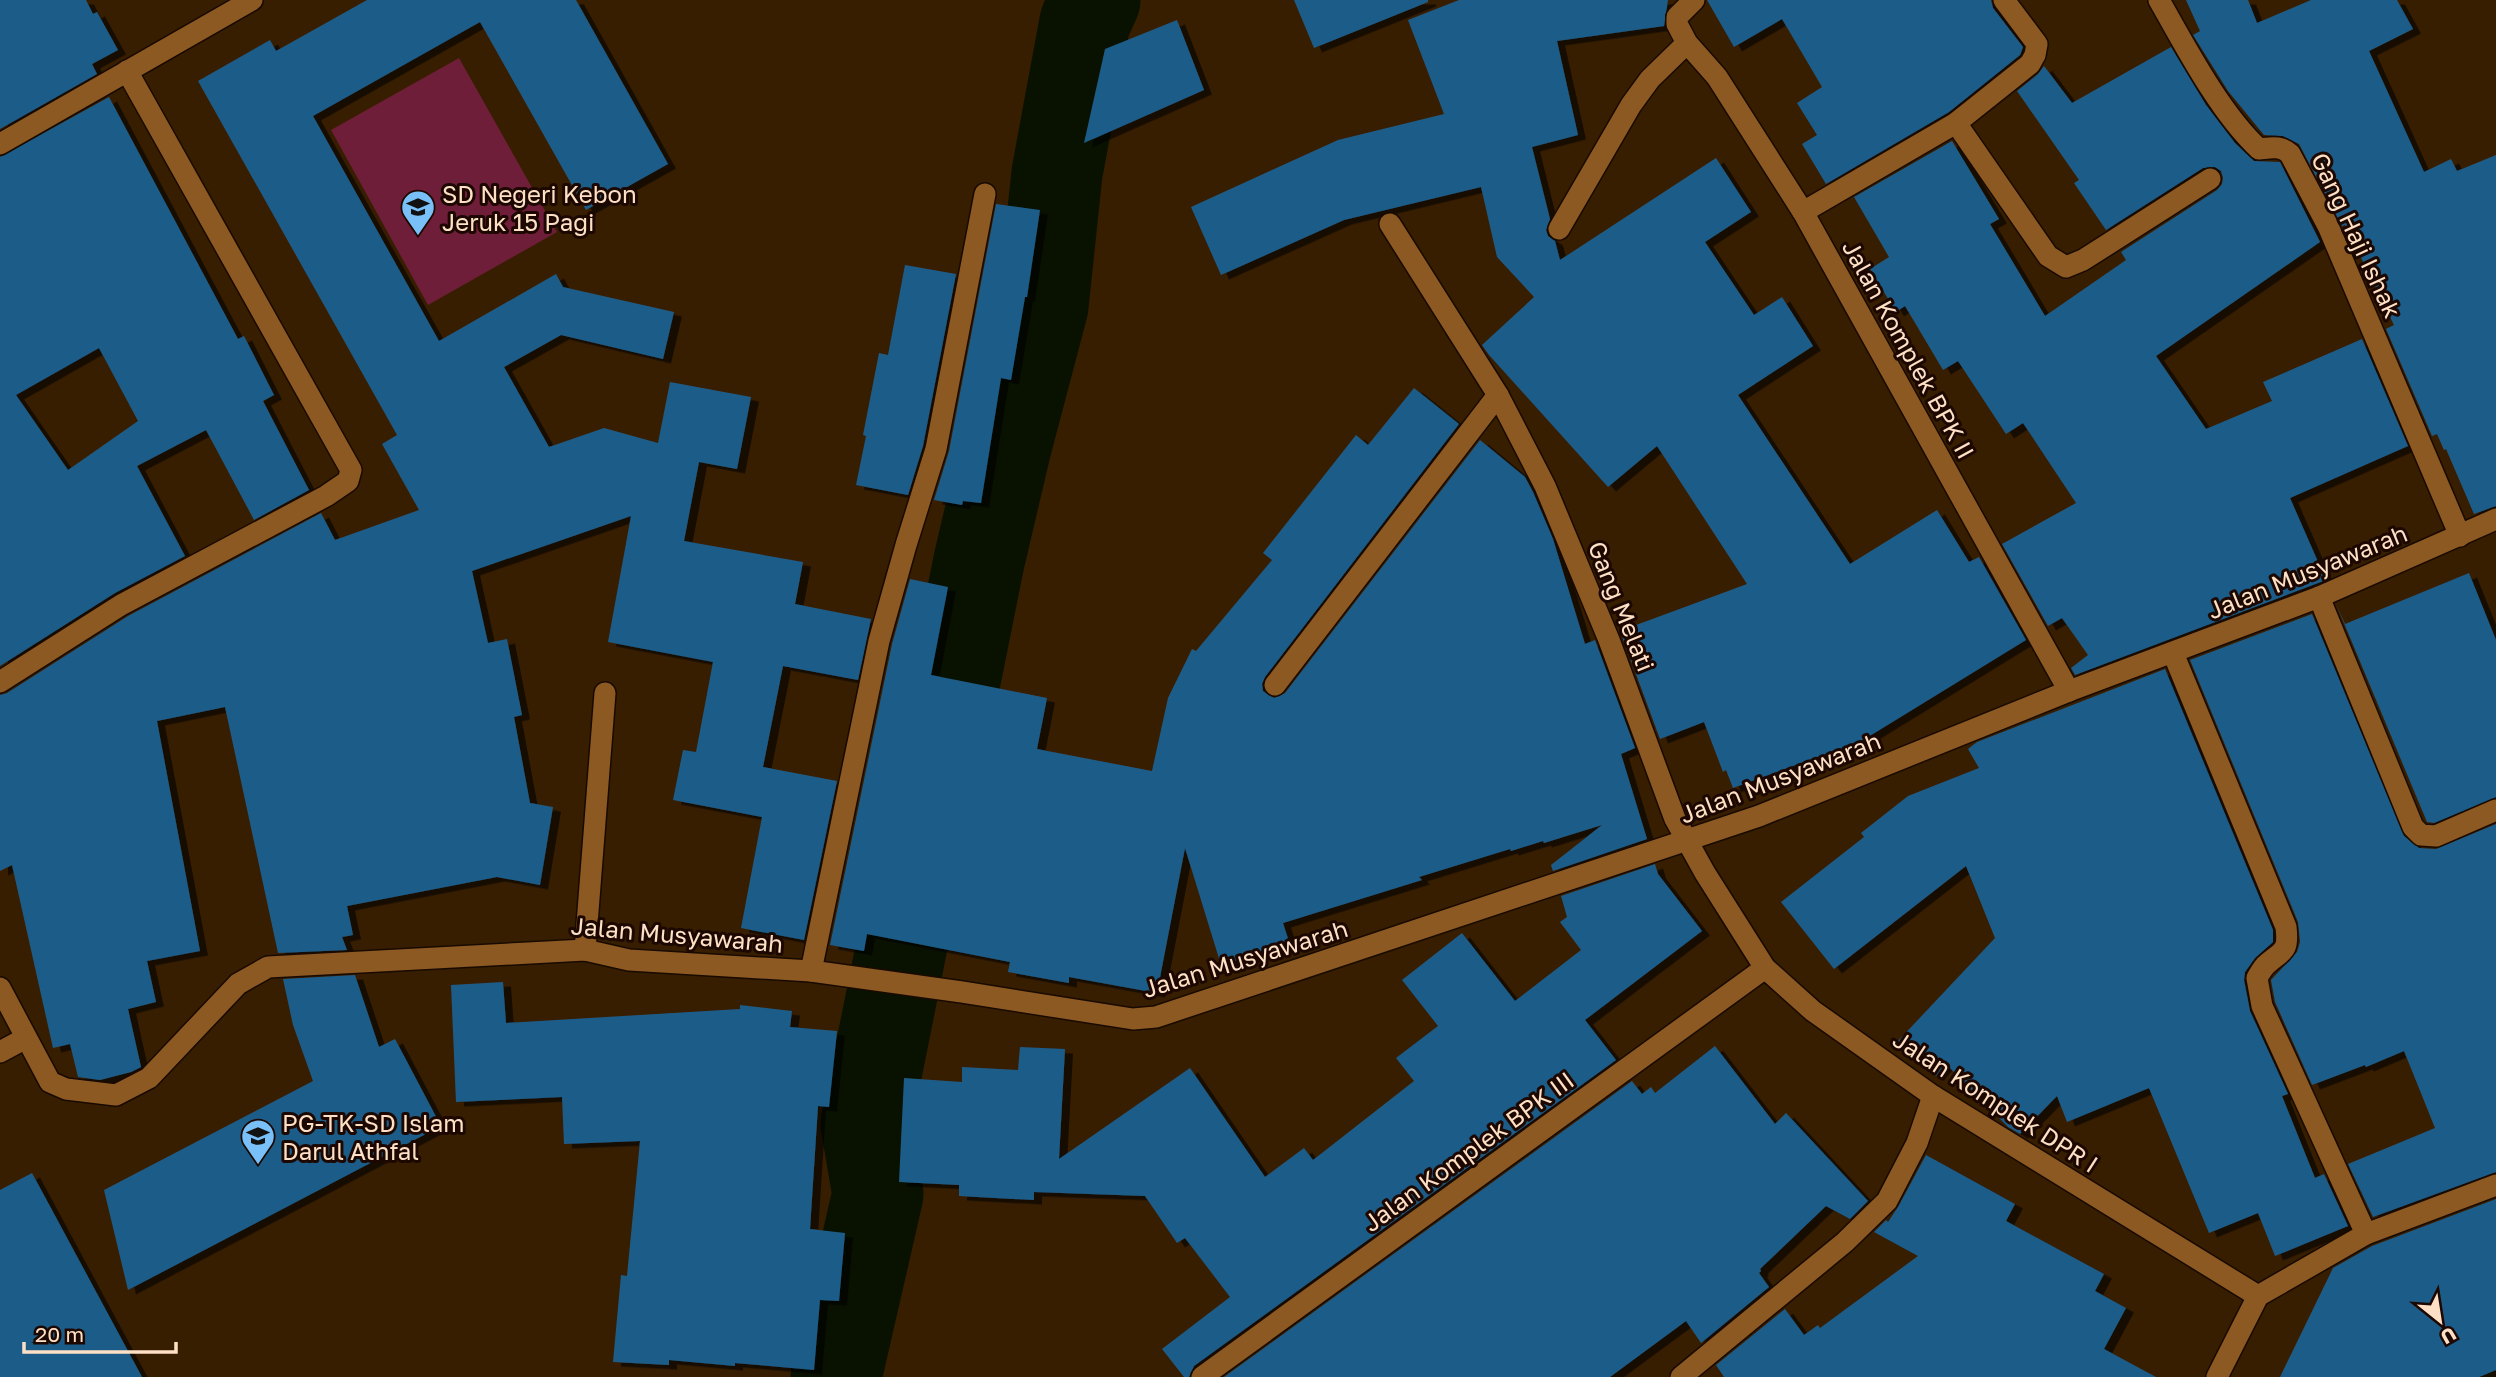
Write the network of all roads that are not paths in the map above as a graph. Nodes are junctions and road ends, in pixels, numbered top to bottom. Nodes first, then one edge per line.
1 (252, 0) edge
2 (2004, 0) edge
3 (2159, 0) edge
4 (1685, 3) edge
5 (1687, 43) junction
6 (127, 71) junction
7 (1956, 123) junction
8 (0, 144) edge
9 (2210, 180) dead end
10 (985, 194) dead end
11 (1803, 212) junction
12 (1390, 224) dead end
13 (1559, 229) dead end
14 (1498, 395) junction
15 (2496, 519) edge
16 (2460, 536) junction
17 (2319, 597) junction
18 (2173, 653) junction
19 (0, 682) edge
20 (1275, 685) dead end
21 (2069, 691) junction
22 (605, 693) dead end
23 (2496, 810) edge
24 (1688, 840) junction
25 (585, 950) junction
26 (1765, 968) junction
27 (814, 972) junction
28 (0, 988) edge
29 (26, 1038) junction
30 (0, 1052) edge
31 (1933, 1096) junction
32 (2496, 1185) edge
33 (2366, 1234) junction
34 (2258, 1296) junction
35 (1202, 1377) edge
36 (1681, 1377) edge
37 (2217, 1377) edge

1 - 6 street
2 - 7 street
3 - 16 street, Gang Haji Ishak
4 - 5 street
5 - 11 street, Jalan Komplek BPK II
5 - 13 street
6 - 8 street
6 - 19 street
7 - 9 street
7 - 11 street
10 - 27 street
11 - 21 street, Jalan Komplek BPK II
12 - 14 street, Gang Melati
14 - 20 street
14 - 24 street, Gang Melati
15 - 16 street, Jalan Musyawarah
16 - 17 street, Jalan Musyawarah
17 - 18 street, Jalan Musyawarah
17 - 23 street
18 - 21 street, Jalan Musyawarah
18 - 33 street
21 - 24 street, Jalan Musyawarah
22 - 25 street
24 - 26 street, Jalan Komplek DPR I
24 - 27 street, Jalan Musyawarah
25 - 27 street, Jalan Musyawarah
25 - 29 street, Jalan Musyawarah
26 - 31 street, Jalan Komplek DPR I
26 - 35 street, Jalan Komplek BPK III
28 - 29 street, Jalan Musyawarah
29 - 30 street
31 - 34 street, Jalan Komplek DPR I
31 - 36 street
32 - 33 street
33 - 34 street
34 - 37 street

